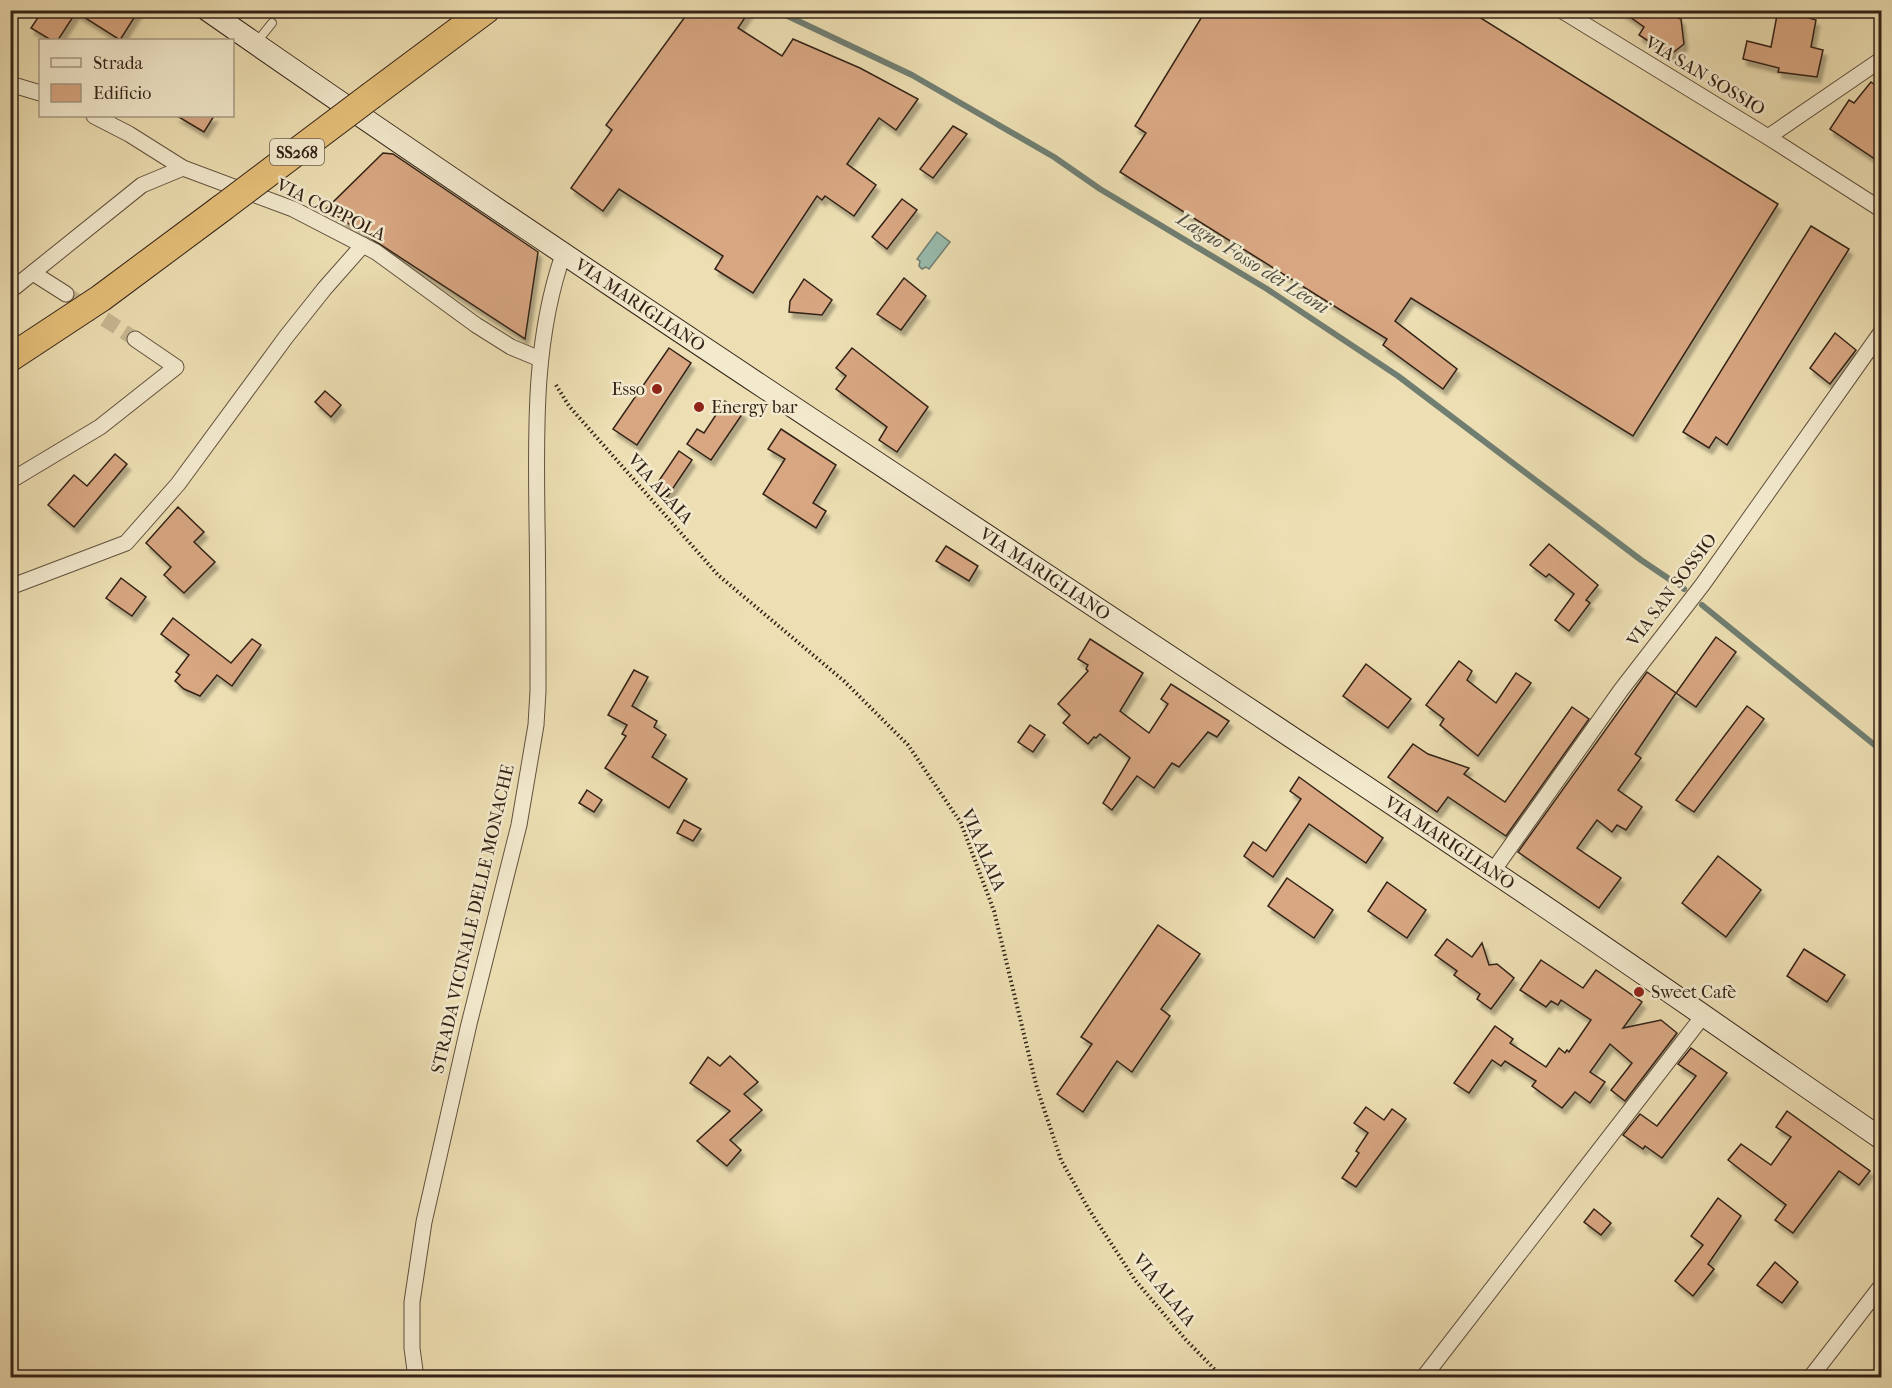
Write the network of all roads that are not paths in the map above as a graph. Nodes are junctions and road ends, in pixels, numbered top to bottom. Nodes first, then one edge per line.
1 (207, 10) edge
2 (486, 10) edge
3 (1561, 10) edge
4 (272, 23) dead end
5 (255, 44) junction
6 (1881, 59) edge
7 (10, 84) edge
8 (39, 93) edge
9 (96, 117) edge
10 (1768, 136) junction
11 (183, 168) junction
12 (1881, 210) edge
13 (363, 245) junction
14 (564, 252) junction
15 (33, 273) junction
16 (10, 291) edge
17 (66, 294) tunnel mouth
18 (101, 298) junction
19 (1881, 331) edge
20 (135, 339) tunnel mouth
21 (10, 358) edge
22 (540, 359) junction
23 (10, 379) edge
24 (10, 481) edge
25 (10, 587) edge
26 (1493, 871) junction
27 (1703, 1016) junction
28 (1881, 1139) edge
29 (1881, 1285) edge
30 (416, 1377) edge
31 (1423, 1377) edge
32 (1810, 1377) edge

1 - 5 street, VIA MARIGLIANO
2 - 18 highway, SS268, bridge
3 - 10 street, VIA SAN SOSSIO
4 - 5 lane
5 - 14 street, VIA MARIGLIANO
6 - 10 street, VIA SAN SOSSIO
7 - 8 street
9 - 11 street, VIA COPPOLA
10 - 12 street, VIA SAN SOSSIO
11 - 13 street, VIA COPPOLA
11 - 15 street
13 - 22 street, VIA COPPOLA
13 - 25 street
14 - 22 street, STRADA VICINALE DELLE MONACHE
14 - 26 street, VIA MARIGLIANO
15 - 16 street
15 - 17 street
18 - 21 highway, SS268
18 - 23 highway, SS268
19 - 26 street, VIA SAN SOSSIO
20 - 24 street
22 - 30 street, STRADA VICINALE DELLE MONACHE
26 - 27 street, VIA MARIGLIANO
27 - 28 street, VIA MARIGLIANO
27 - 31 street
29 - 32 street

